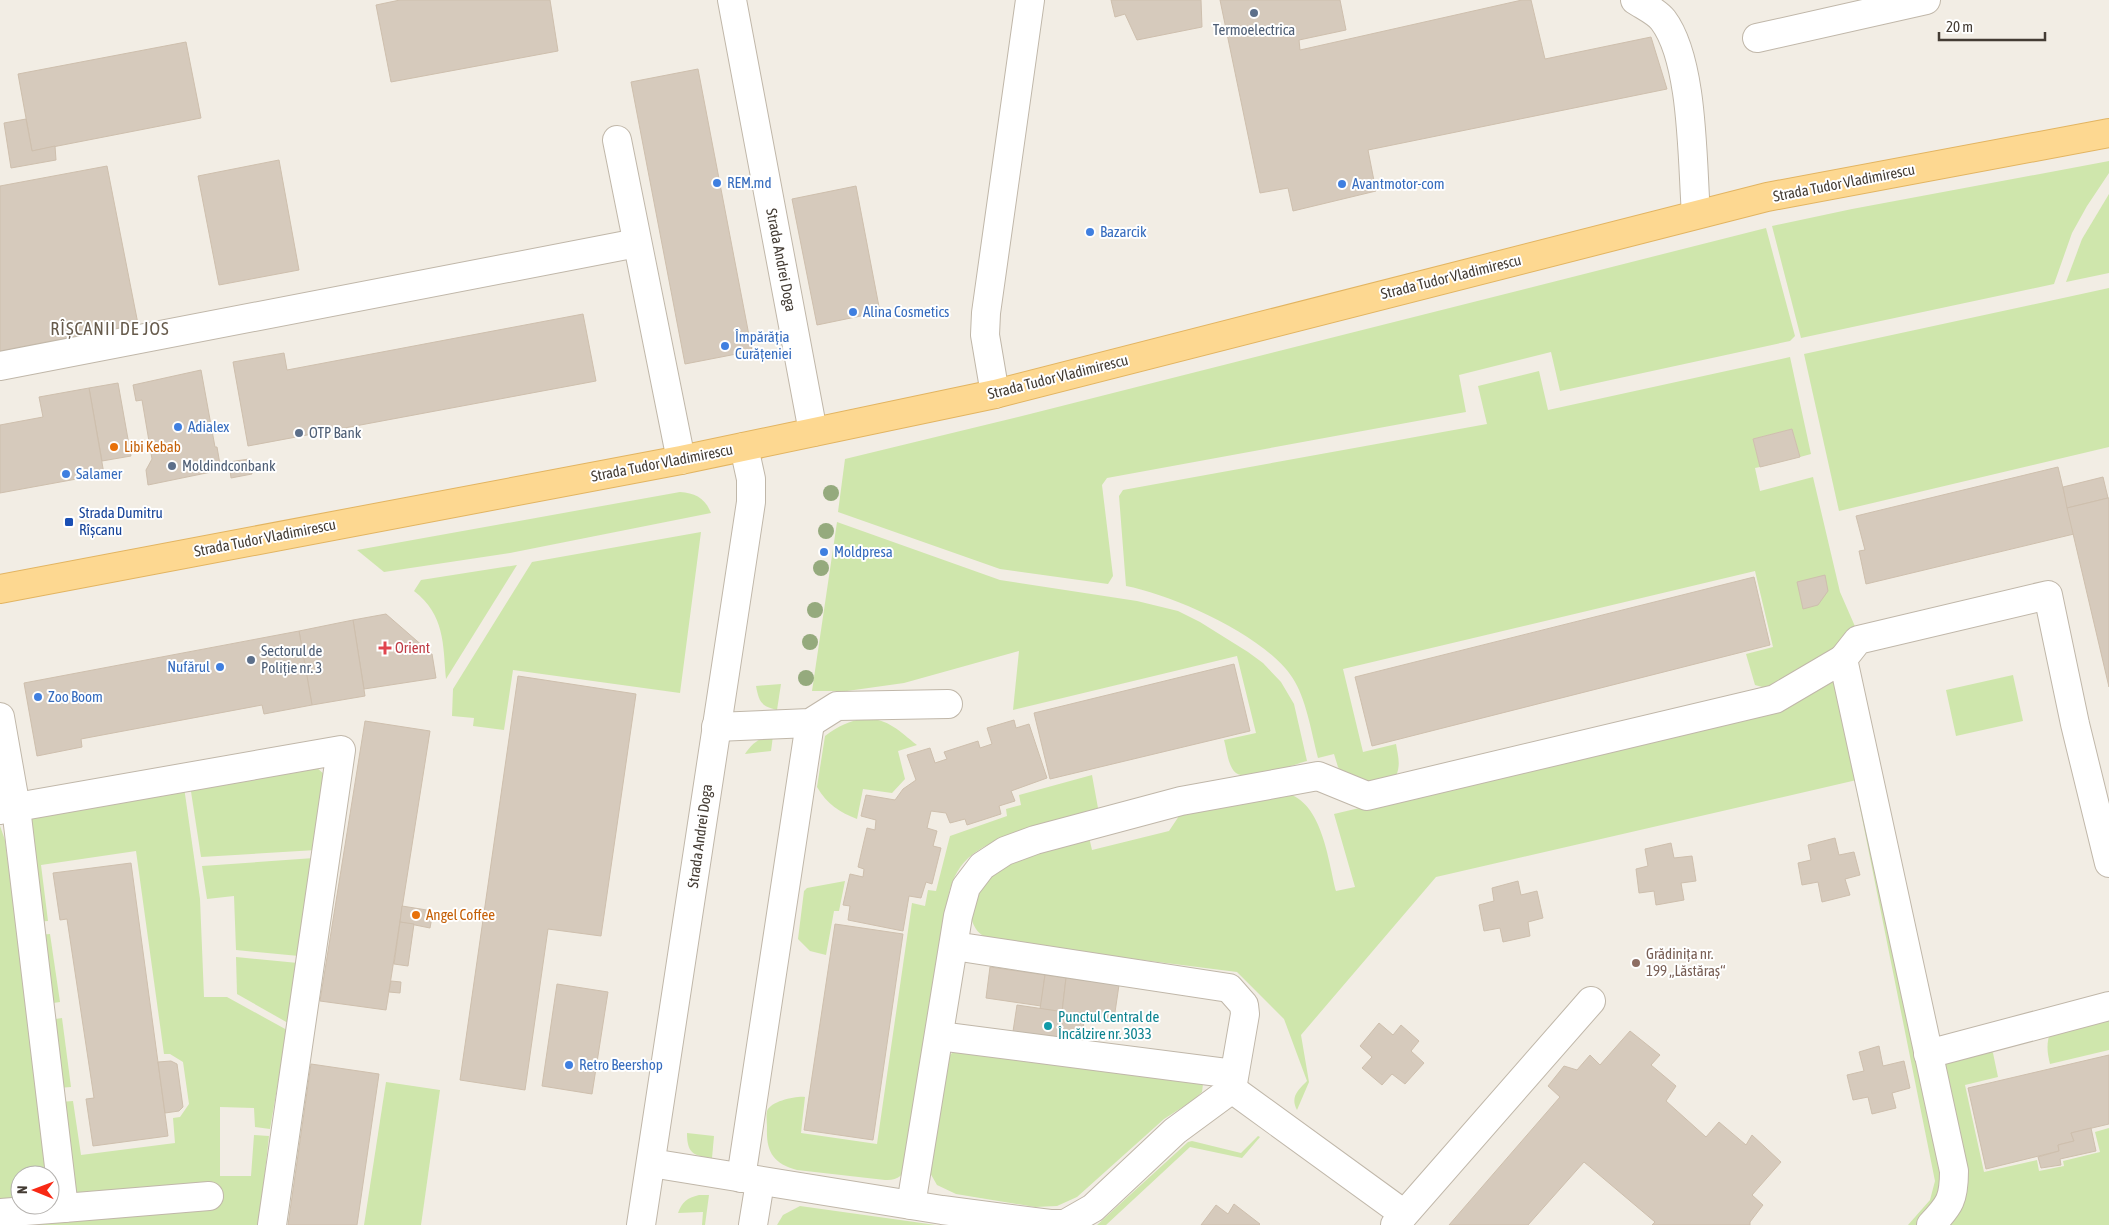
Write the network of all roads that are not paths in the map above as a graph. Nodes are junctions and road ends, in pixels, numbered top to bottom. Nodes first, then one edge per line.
1 (732, 0) edge
2 (1030, 0) edge
3 (1635, 0) edge
4 (1926, 0) edge
5 (1757, 38) dead end
6 (2109, 133) edge
7 (616, 140) dead end
8 (1696, 214) junction
9 (637, 243) junction
10 (0, 366) edge
11 (995, 394) junction
12 (813, 432) junction
13 (744, 447) junction
14 (681, 460) junction
15 (0, 588) edge
16 (1843, 659) junction
17 (948, 704) dead end
18 (0, 716) edge
19 (810, 722) junction
20 (716, 727) junction
21 (8, 809) edge
22 (2109, 863) edge
23 (954, 946) junction
24 (1591, 1001) dead end
25 (2109, 1006) edge
26 (939, 1036) junction
27 (1928, 1054) junction
28 (1233, 1081) junction
29 (651, 1163) junction
30 (751, 1180) junction
31 (209, 1196) dead end
32 (911, 1205) junction
33 (64, 1208) junction
34 (0, 1213) edge
35 (1399, 1220) edge
36 (272, 1225) edge
37 (641, 1225) edge
38 (753, 1225) edge
39 (1932, 1225) edge

1 - 12 street, Strada Andrei Doga
2 - 11 street
3 - 8 street
4 - 5 street
6 - 8 main road, Strada Tudor Vladimirescu
7 - 9 street
8 - 11 main road, Strada Tudor Vladimirescu
9 - 10 street
9 - 14 street
11 - 12 main road, Strada Tudor Vladimirescu
12 - 13 main road, Strada Tudor Vladimirescu
13 - 14 main road, Strada Tudor Vladimirescu
13 - 20 street, Strada Andrei Doga
14 - 15 main road, Strada Tudor Vladimirescu
16 - 22 street
16 - 23 street
16 - 27 street
17 - 19 street
18 - 21 street
19 - 20 street
19 - 30 street
20 - 29 street, Strada Andrei Doga
21 - 33 street
21 - 36 street
23 - 26 street
23 - 28 street
24 - 35 street
25 - 27 street
26 - 28 street
26 - 32 street
27 - 39 street
28 - 32 street
28 - 35 street
29 - 30 street
29 - 37 street, Strada Andrei Doga
30 - 32 street
30 - 38 street
31 - 33 street
33 - 34 street

